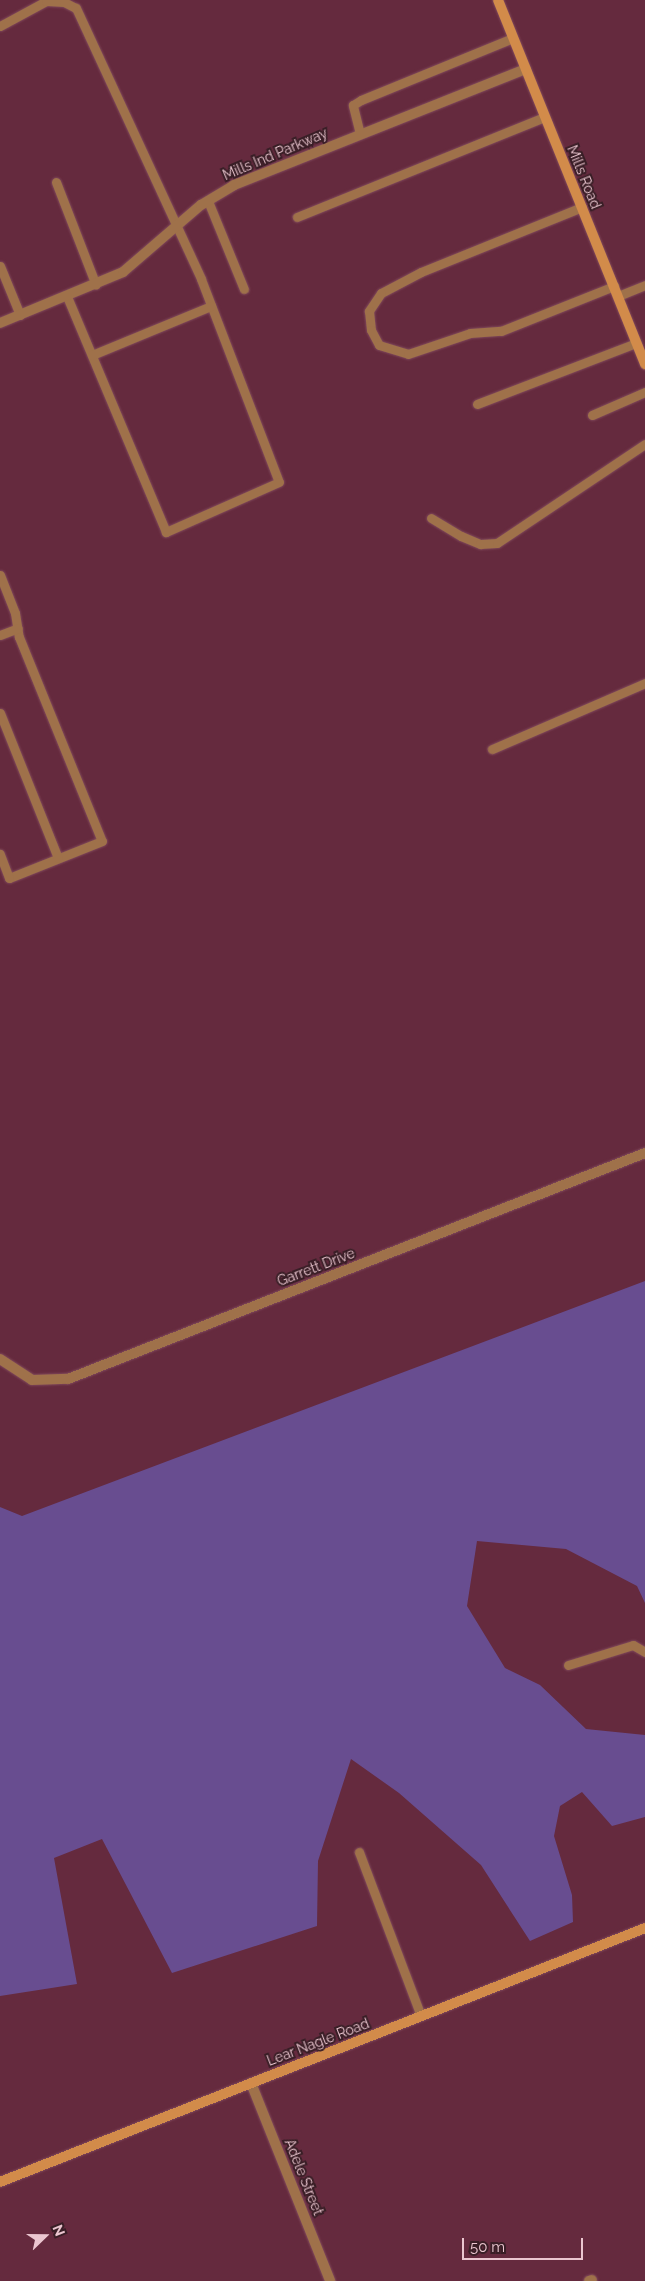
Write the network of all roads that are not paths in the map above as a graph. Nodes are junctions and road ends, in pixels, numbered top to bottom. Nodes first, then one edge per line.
1 (498, 0) edge
2 (0, 26) edge
3 (513, 38) junction
4 (526, 69) junction
5 (545, 117) junction
6 (360, 134) junction
7 (56, 182) dead end
8 (208, 201) junction
9 (582, 207) junction
10 (297, 217) dead end
11 (176, 228) junction
12 (0, 266) edge
13 (96, 285) junction
14 (645, 285) edge
15 (244, 289) dead end
16 (616, 291) junction
17 (67, 296) junction
18 (212, 306) junction
19 (20, 315) junction
20 (0, 323) edge
21 (636, 343) junction
22 (92, 355) junction
23 (645, 364) edge
24 (645, 392) edge
25 (476, 404) dead end
26 (592, 414) dead end
27 (645, 444) edge
28 (431, 518) dead end
29 (0, 575) edge
30 (18, 628) junction
31 (0, 635) edge
32 (645, 683) edge
33 (0, 713) edge
34 (492, 749) dead end
35 (0, 854) edge
36 (58, 858) junction
37 (645, 1153) edge
38 (0, 1359) edge
39 (645, 1652) edge
40 (568, 1665) dead end
41 (359, 1852) dead end
42 (645, 1928) edge
43 (422, 2016) junction
44 (252, 2082) junction
45 (0, 2182) edge
46 (330, 2281) edge

1 - 3 street, Mills Road
2 - 11 lane
3 - 4 street, Mills Road
3 - 6 lane
4 - 5 street, Mills Road
4 - 6 street, Mills Ind Parkway
5 - 9 street, Mills Road
5 - 10 lane
6 - 8 street, Mills Ind Parkway
7 - 13 lane
8 - 11 street, Mills Ind Parkway
8 - 15 lane
9 - 16 street, Mills Road
9 - 16 lane
11 - 13 street, Mills Ind Parkway
11 - 18 lane
12 - 19 lane
13 - 17 street, Mills Ind Parkway
14 - 16 lane
16 - 21 street, Mills Road
17 - 19 street, Mills Ind Parkway
17 - 22 lane
18 - 22 lane
18 - 22 lane
19 - 20 street, Mills Ind Parkway
21 - 23 street, Mills Road
21 - 25 lane
24 - 26 lane
27 - 28 lane
29 - 30 lane
30 - 31 lane
30 - 36 lane
32 - 34 lane
33 - 36 lane
35 - 36 lane
37 - 38 street, Garrett Drive
39 - 40 lane
41 - 43 lane
42 - 43 street, Lear Nagle Road
43 - 44 street, Lear Nagle Road
44 - 45 street, Lear Nagle Road
44 - 46 street, Adele Street

